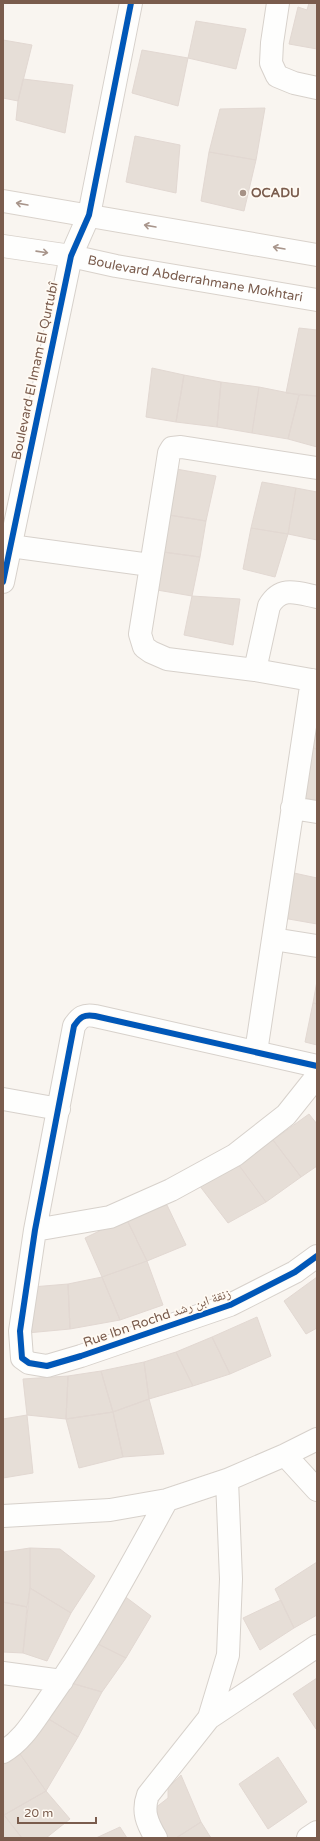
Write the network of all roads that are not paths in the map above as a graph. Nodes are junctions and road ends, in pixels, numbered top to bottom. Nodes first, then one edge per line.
1 (131, 3) edge
2 (278, 3) edge
3 (317, 88) edge
4 (3, 201) edge
5 (88, 215) junction
6 (3, 246) edge
7 (317, 255) edge
8 (71, 256) junction
9 (317, 300) edge
10 (317, 468) edge
11 (6, 546) edge
12 (150, 565) junction
13 (3, 582) edge
14 (317, 597) edge
15 (255, 670) junction
16 (315, 681) edge
17 (292, 808) junction
18 (317, 812) edge
19 (273, 939) junction
20 (317, 946) edge
21 (256, 1052) junction
22 (317, 1066) edge
23 (317, 1076) edge
24 (3, 1099) edge
25 (59, 1109) junction
26 (36, 1230) junction
27 (317, 1256) edge
28 (317, 1439) edge
29 (285, 1455) junction
30 (227, 1480) junction
31 (317, 1490) edge
32 (167, 1500) junction
33 (3, 1516) edge
34 (317, 1646) edge
35 (3, 1673) edge
36 (62, 1681) junction
37 (209, 1718) junction
38 (3, 1752) edge
39 (317, 1832) edge
40 (156, 1838) edge
41 (308, 1838) edge

1 - 5 street, Boulevard El Imam El Qurtubî
2 - 3 street
5 -> 4 street
7 -> 5 street
5 - 8 street, Boulevard El Imam El Qurtubî
6 -> 8 street, Boulevard Abderrahmane Mokhtari
8 - 9 street, Boulevard Abderrahmane Mokhtari
8 - 11 street, Boulevard El Imam El Qurtubî
10 - 12 street
11 - 12 street
11 - 13 street, Boulevard El Imam El Qurtubî
12 - 15 street
14 - 15 street
15 - 16 street
16 - 17 street
17 - 18 street
17 - 19 street
19 - 20 street
19 - 21 street
21 - 22 street
21 - 25 street
23 - 26 street
24 - 25 street
25 - 26 street
26 - 27 street, Rue Ibn Rochd زنقة ابن رشد
28 - 29 street
29 - 30 street
29 - 31 street
30 - 32 street
30 - 37 street
32 - 33 street
32 - 36 street
34 - 37 street
35 - 36 street
36 - 38 street
37 - 40 street
39 - 41 street

